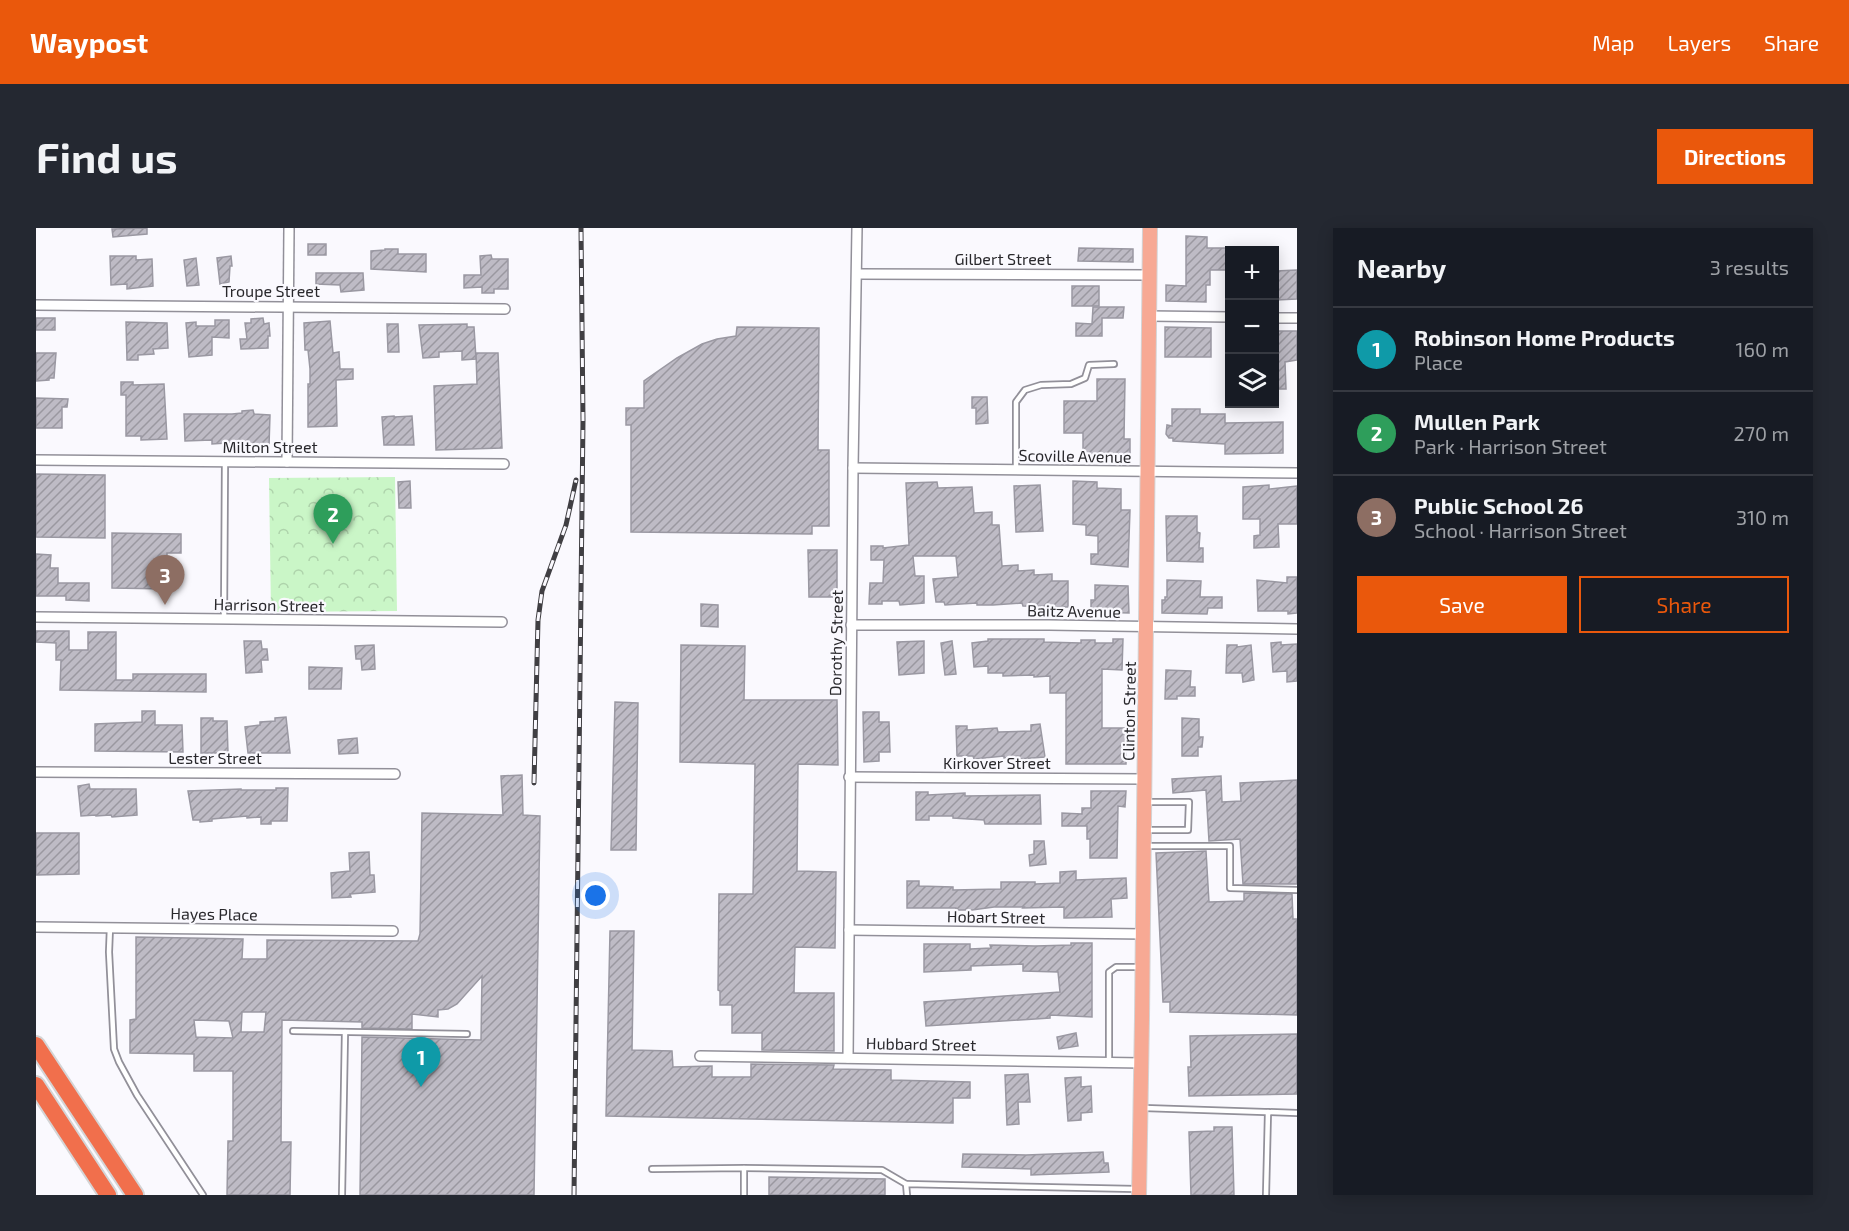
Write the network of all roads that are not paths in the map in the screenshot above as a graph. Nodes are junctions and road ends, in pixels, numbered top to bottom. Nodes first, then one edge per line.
1 (857, 228) edge
2 (1150, 228) edge
3 (289, 229) edge
4 (857, 274) junction
5 (1149, 274) junction
6 (36, 305) edge
7 (288, 306) junction
8 (505, 309) dead end
9 (1149, 316) junction
10 (1225, 317) edge
11 (1279, 318) edge
12 (1297, 318) edge
13 (1114, 364) dead end
14 (36, 460) edge
15 (225, 462) junction
16 (287, 462) junction
17 (504, 464) dead end
18 (853, 468) junction
19 (1016, 470) junction
20 (1147, 471) junction
21 (1297, 473) edge
22 (36, 617) edge
23 (224, 620) junction
24 (502, 622) dead end
25 (851, 625) junction
26 (1146, 627) junction
27 (1297, 629) edge
28 (36, 772) edge
29 (395, 774) dead end
30 (849, 777) junction
31 (1144, 779) junction
32 (1144, 802) junction
33 (1144, 830) junction
34 (1144, 846) junction
35 (1297, 890) edge
36 (36, 927) edge
37 (110, 927) junction
38 (849, 930) junction
39 (393, 931) dead end
40 (1143, 934) junction
41 (1143, 966) junction
42 (293, 1031) dead end
43 (345, 1032) junction
44 (467, 1034) dead end
45 (36, 1046) edge
46 (700, 1056) dead end
47 (848, 1058) junction
48 (1109, 1063) junction
49 (1142, 1063) junction
50 (38, 1088) edge
51 (1141, 1108) junction
52 (1268, 1112) junction
53 (1297, 1113) edge
54 (651, 1168) dead end
55 (744, 1168) junction
56 (906, 1184) junction
57 (1118, 1192) edge
58 (1139, 1192) edge
59 (108, 1195) edge
60 (135, 1195) edge
61 (202, 1195) edge
62 (342, 1195) edge
63 (744, 1195) edge
64 (907, 1195) edge
65 (1266, 1195) edge

1 - 4 street, Dorothy Street
2 - 5 main road, Clinton Street
3 - 7 street
4 - 5 street, Gilbert Street
4 - 18 street, Dorothy Street
5 - 9 main road, Clinton Street
6 - 7 street, Troupe Street
7 - 8 street, Troupe Street
7 - 16 street
9 - 10 street
9 - 20 main road, Clinton Street
11 - 12 street
13 - 19 lane
14 - 15 street, Milton Street
15 - 16 street, Milton Street
15 - 23 lane
16 - 17 street, Milton Street
18 - 19 street, Scoville Avenue
18 - 25 street, Dorothy Street
19 - 20 street, Scoville Avenue
20 - 21 street, Scoville Avenue
20 - 26 main road, Clinton Street
22 - 23 street, Harrison Street
23 - 24 street, Harrison Street
25 - 26 street, Baitz Avenue
25 - 30 street, Dorothy Street
26 - 27 street, Baitz Avenue
26 - 31 main road, Clinton Street
28 - 29 street, Lester Street
30 - 31 street, Kirkover Street
30 - 38 street, Dorothy Street
31 - 32 main road, Clinton Street
32 - 33 main road, Clinton Street
32 - 33 lane
33 - 34 main road, Clinton Street
34 - 35 lane
34 - 40 main road, Clinton Street
36 - 37 street, Hayes Place
37 - 39 street, Hayes Place
37 - 61 lane
38 - 40 street, Hobart Street
38 - 47 street, Dorothy Street
40 - 41 main road, Clinton Street
41 - 48 lane
41 - 49 main road, Clinton Street
42 - 43 lane
43 - 44 lane
43 - 62 lane
45 - 60 highway
46 - 47 street, Hubbard Street
47 - 48 street, Hubbard Street
48 - 49 street, Hubbard Street
49 - 51 main road, Clinton Street
50 - 59 highway
51 - 52 lane
51 - 58 main road, Clinton Street
52 - 53 lane
52 - 65 lane
54 - 55 lane
55 - 56 lane
55 - 63 lane
56 - 57 lane
56 - 64 lane
57 - 58 lane

